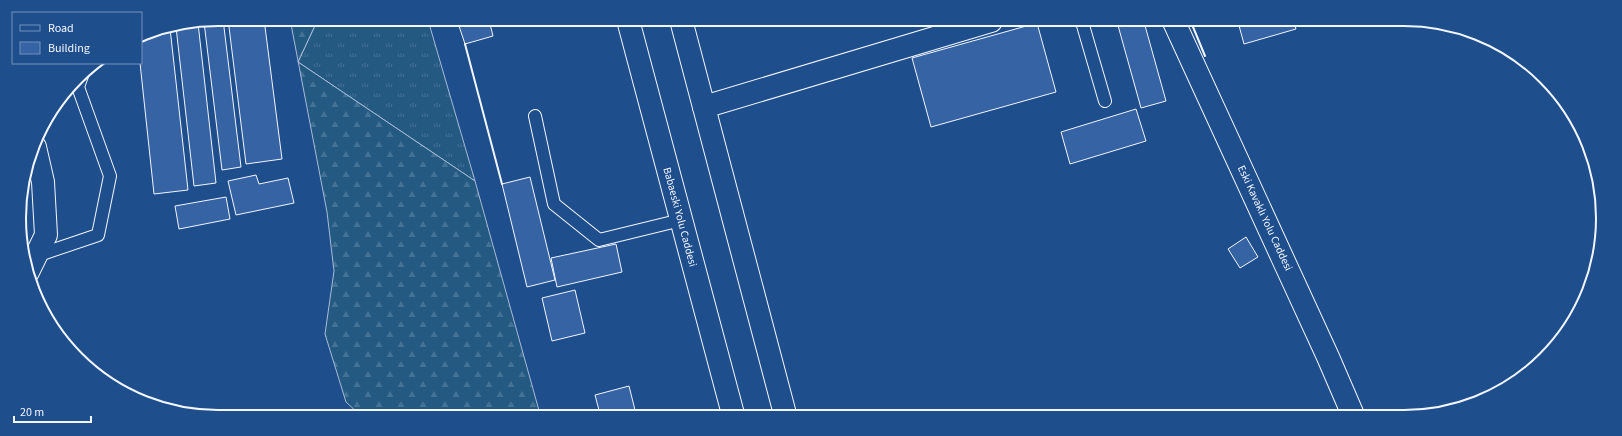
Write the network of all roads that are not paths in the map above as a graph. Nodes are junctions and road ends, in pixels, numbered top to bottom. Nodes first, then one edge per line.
1 (630, 26) edge
2 (683, 26) edge
3 (974, 26) edge
4 (1083, 26) edge
5 (1176, 26) edge
6 (78, 86) edge
7 (1105, 101) dead end
8 (704, 107) junction
9 (535, 116) dead end
10 (37, 154) edge
11 (681, 220) junction
12 (32, 264) edge
13 (732, 410) edge
14 (784, 410) edge
15 (1351, 410) edge

1 - 11 main road, Babaeski Yolu Caddesi
2 - 8 main road
3 - 8 main road
4 - 7 lane
5 - 15 main road, Eski Kavaklı Yolu Caddesi
6 - 12 lane
8 - 14 main road
9 - 11 lane
10 - 12 main road
11 - 13 main road, Babaeski Yolu Caddesi

